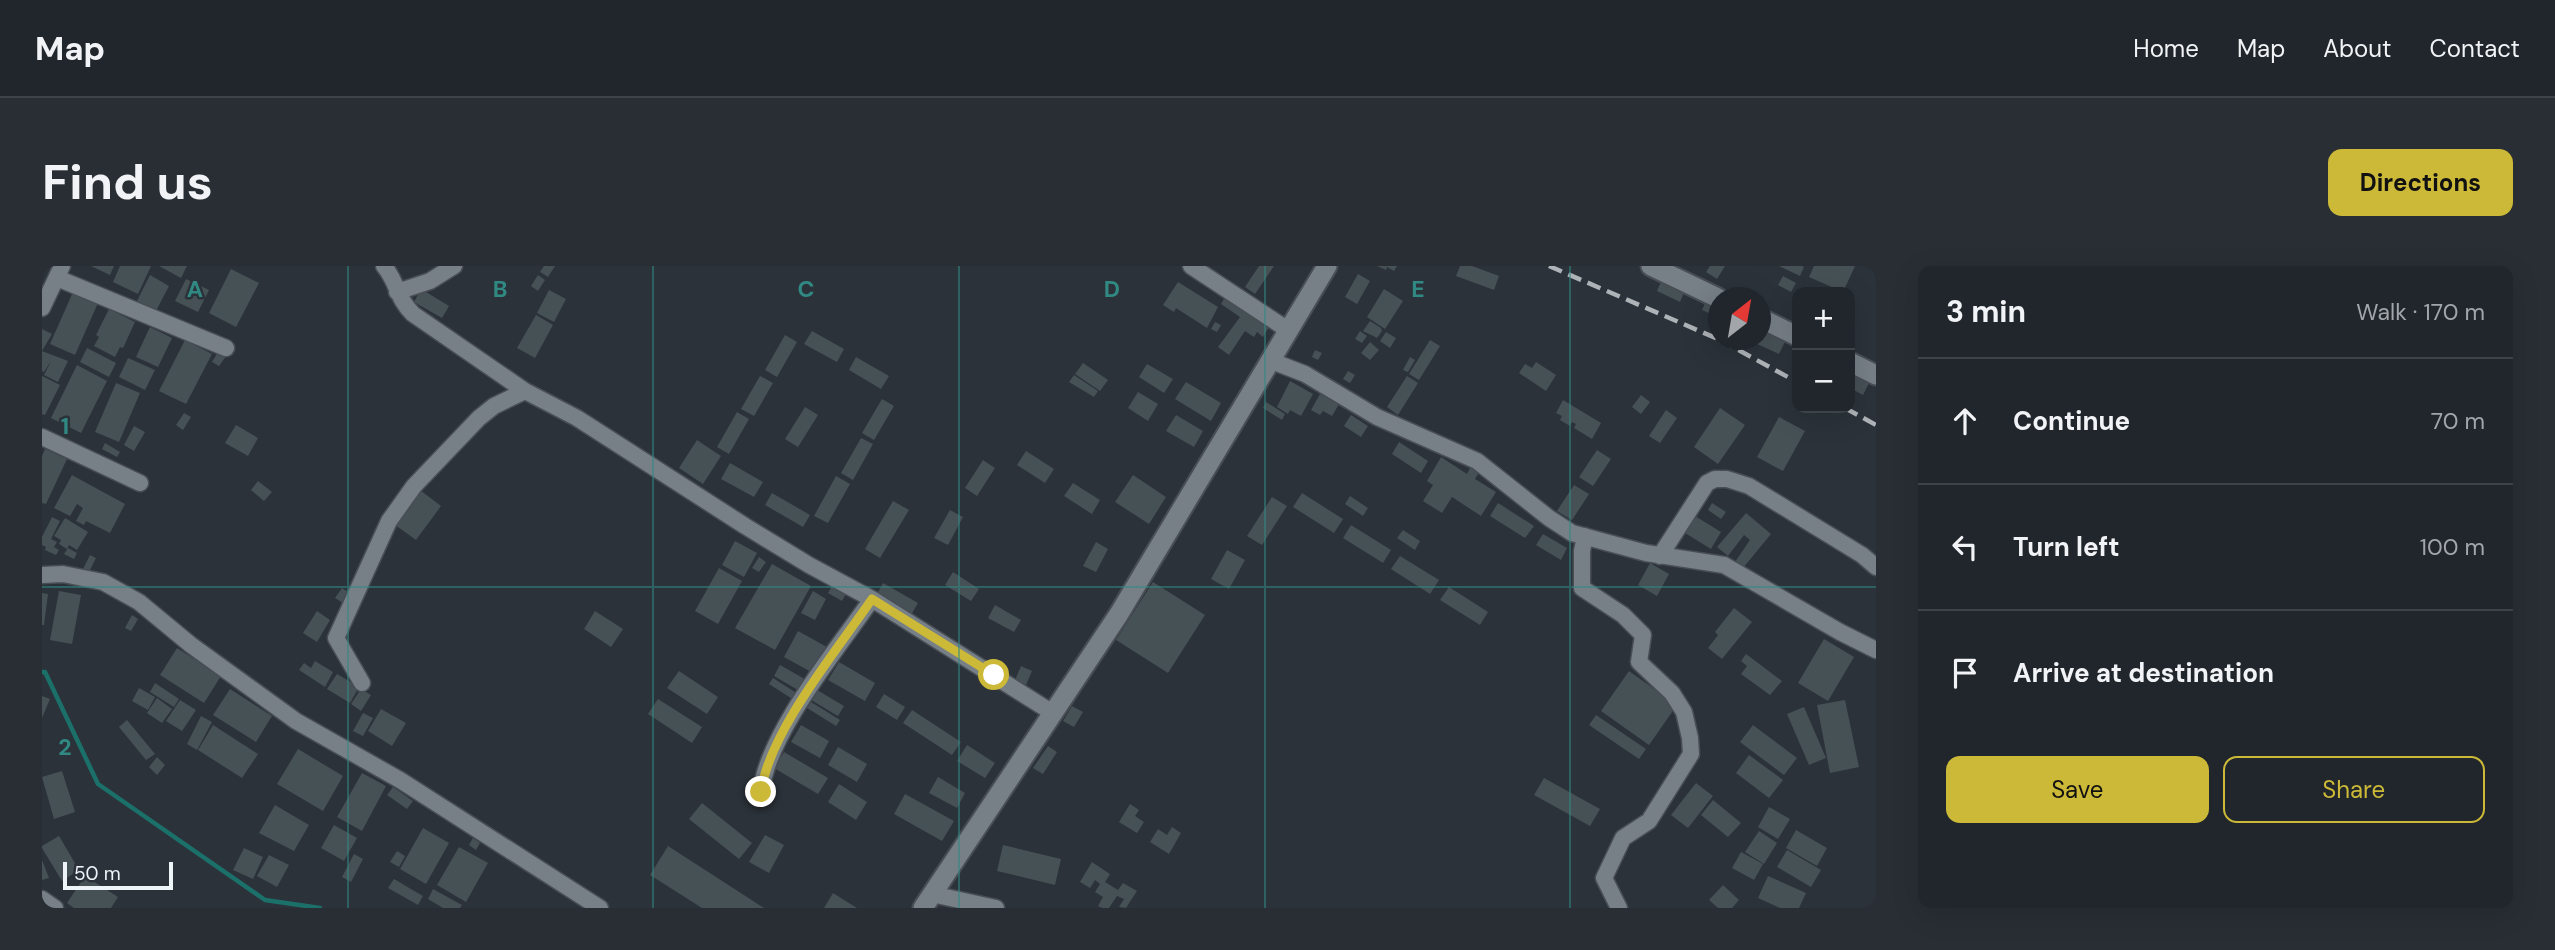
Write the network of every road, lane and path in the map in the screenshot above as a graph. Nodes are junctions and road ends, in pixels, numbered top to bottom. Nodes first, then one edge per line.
1 (384, 266) edge
2 (454, 266) edge
3 (1191, 266) edge
4 (1327, 266) edge
5 (1651, 266) edge
6 (60, 272) edge
7 (397, 292) junction
8 (1708, 293) edge
9 (42, 308) edge
10 (1771, 324) edge
11 (1288, 330) junction
12 (1792, 334) edge
13 (226, 348) dead end
14 (1269, 360) junction
15 (1855, 364) edge
16 (1876, 375) edge
17 (525, 391) junction
18 (42, 437) edge
19 (140, 483) dead end
20 (1585, 536) junction
21 (1660, 556) junction
22 (1876, 567) edge
23 (42, 575) edge
24 (872, 599) junction
25 (1875, 647) edge
26 (362, 683) dead end
27 (1053, 713) junction
28 (761, 792) dead end
29 (42, 899) edge
30 (928, 901) edge
31 (55, 908) edge
32 (600, 908) edge
33 (996, 908) edge
34 (1619, 908) edge

1 - 7 street
2 - 7 street
3 - 11 street
4 - 11 street
5 - 8 street
6 - 9 street
6 - 13 street
7 - 17 street
10 - 12 street
11 - 14 street
14 - 20 street
14 - 27 street
15 - 16 street
17 - 24 street
17 - 26 street
18 - 19 street
20 - 21 street
20 - 34 street
21 - 22 street
21 - 25 street
23 - 32 street
24 - 27 street
24 - 28 street
27 - 30 street
29 - 31 street
30 - 33 street

